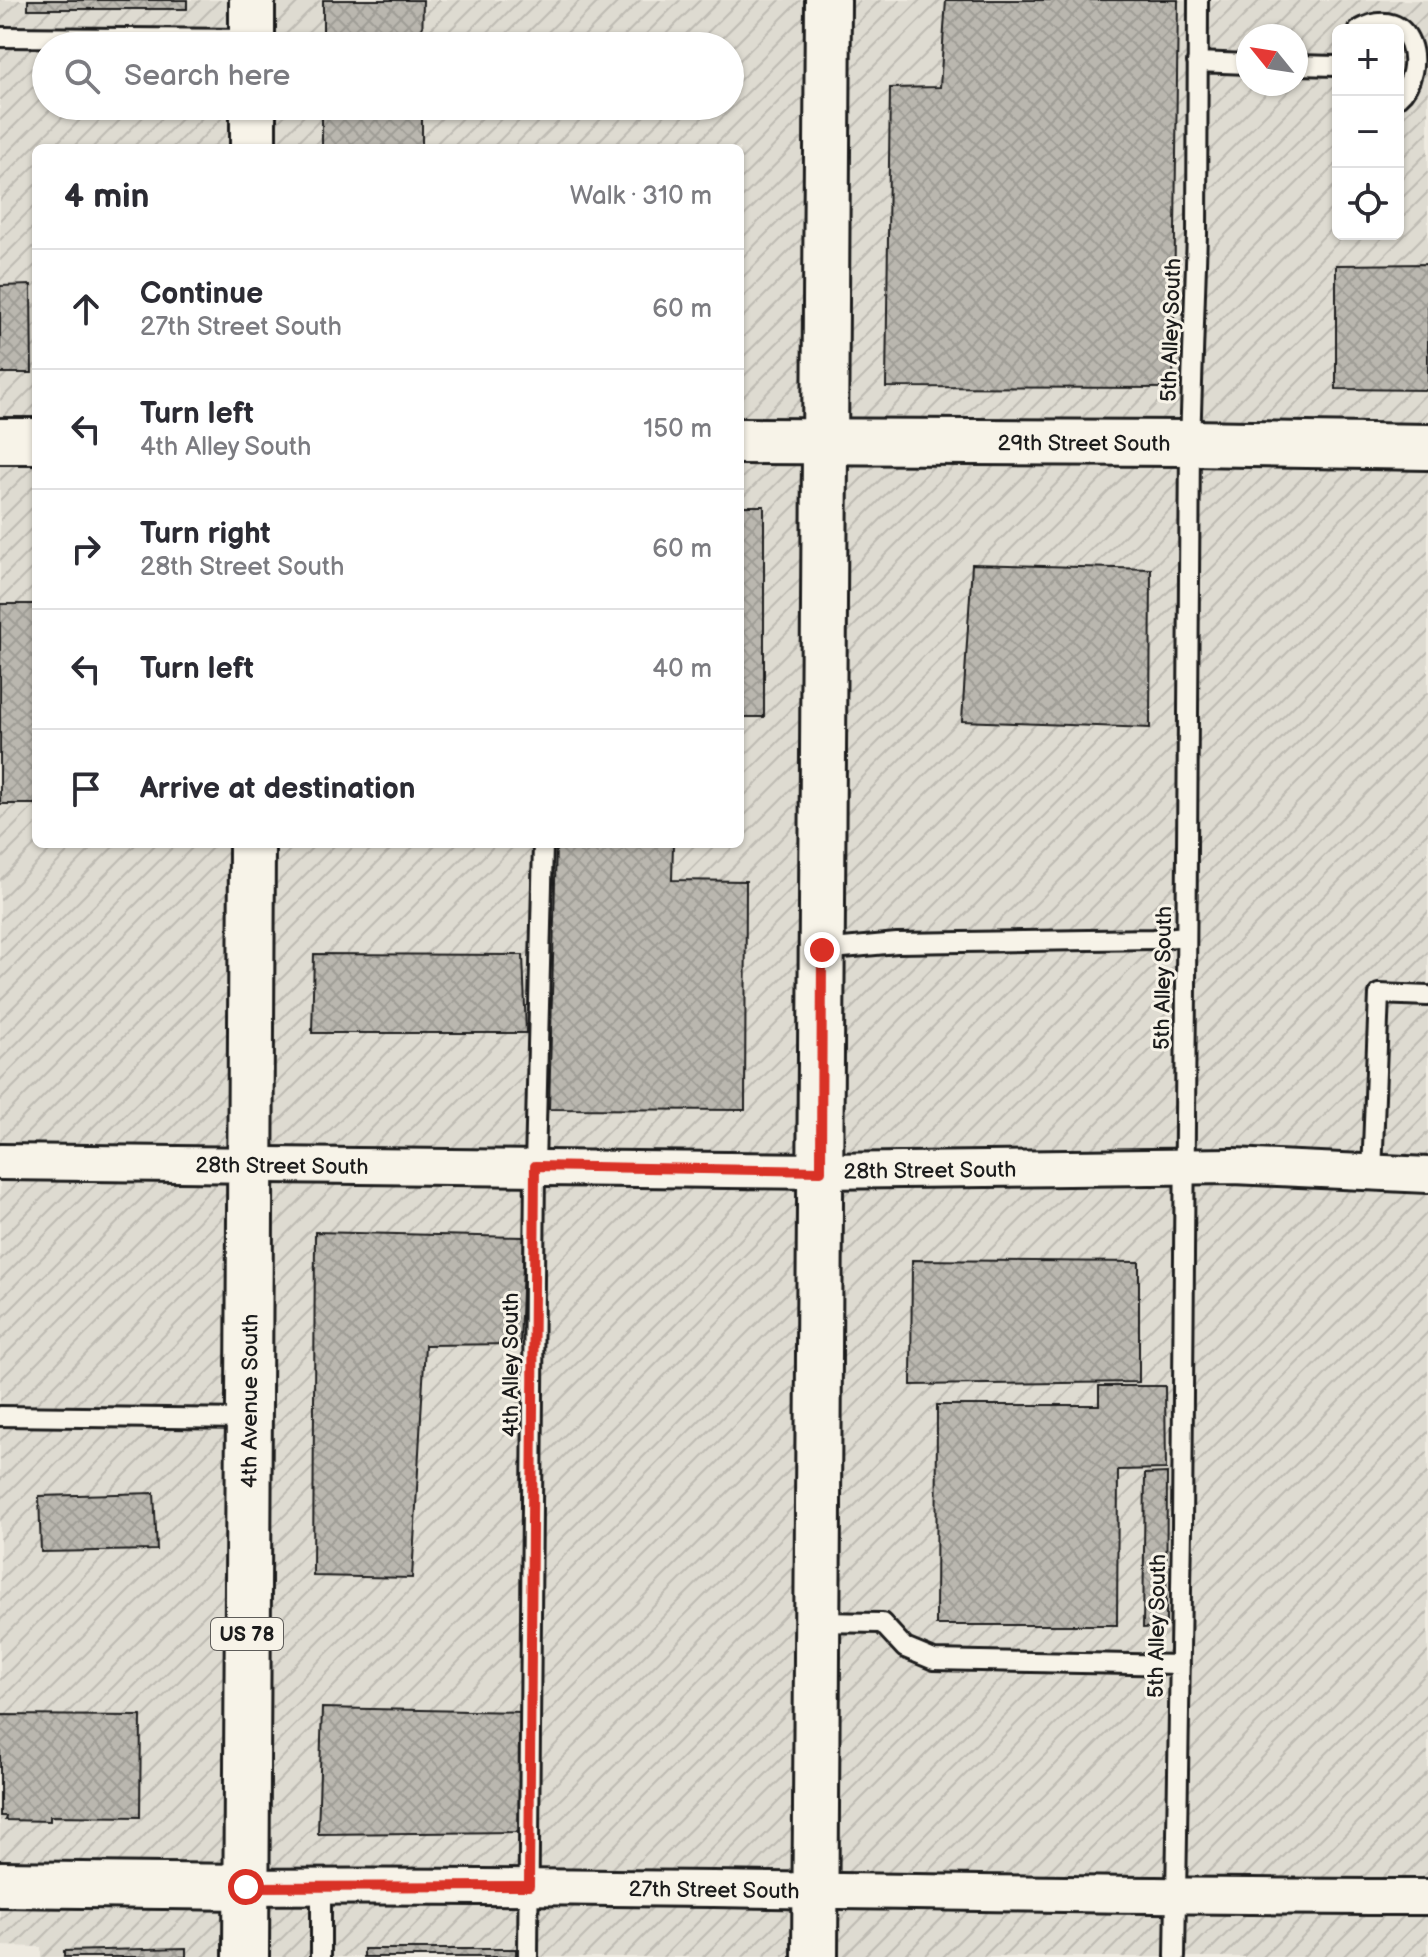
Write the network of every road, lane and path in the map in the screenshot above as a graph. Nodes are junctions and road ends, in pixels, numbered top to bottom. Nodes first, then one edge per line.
1 (828, 0) edge
2 (1198, 0) edge
3 (1367, 24) edge
4 (1404, 24) edge
5 (1404, 24) edge
6 (252, 28) edge
7 (140, 32) edge
8 (32, 36) edge
9 (0, 37) edge
10 (1197, 62) junction
11 (1427, 62) edge
12 (1236, 64) edge
13 (1308, 65) edge
14 (1332, 66) edge
15 (1400, 96) edge
16 (253, 120) edge
17 (253, 144) edge
18 (825, 440) junction
19 (0, 441) edge
20 (32, 441) edge
21 (744, 441) edge
22 (1190, 443) junction
23 (1428, 447) edge
24 (252, 848) edge
25 (543, 848) edge
26 (1186, 936) junction
27 (822, 950) junction
28 (1428, 996) edge
29 (0, 1162) edge
30 (250, 1163) junction
31 (535, 1166) junction
32 (1185, 1168) junction
33 (821, 1171) junction
34 (1372, 1174) junction
35 (1428, 1175) edge
36 (0, 1416) edge
37 (249, 1419) junction
38 (817, 1622) junction
39 (1180, 1665) junction
40 (0, 1884) edge
41 (529, 1886) junction
42 (246, 1887) junction
43 (321, 1887) junction
44 (816, 1891) junction
45 (1175, 1897) junction
46 (1428, 1897) edge
47 (246, 1957) edge
48 (321, 1957) edge
49 (528, 1957) edge
50 (815, 1957) edge
51 (1175, 1957) edge

1 - 18 street
2 - 10 lane, 5th Alley South
3 - 5 lane
4 - 11 lane
6 - 7 lane
8 - 9 lane
10 - 12 lane
10 - 22 lane, 5th Alley South
11 - 15 lane
13 - 14 lane
16 - 17 street
18 - 21 street, 29th Street South
18 - 22 street, 29th Street South
18 - 27 street
19 - 20 street
22 - 23 street, 29th Street South
22 - 26 lane, 5th Alley South
24 - 30 street, 4th Avenue South / US 78
25 - 31 lane, 4th Alley South
26 - 27 lane
26 - 32 lane, 5th Alley South
27 - 33 street
28 - 34 lane
29 - 30 street, 28th Street South
30 - 31 street, 28th Street South
30 - 37 street, 4th Avenue South / US 78
31 - 33 street, 28th Street South
31 - 41 lane, 4th Alley South
32 - 33 street, 28th Street South
32 - 34 street, 28th Street South
32 - 39 lane, 5th Alley South
33 - 38 street
34 - 35 street, 28th Street South
36 - 37 lane
37 - 42 street, 4th Avenue South / US 78
38 - 39 lane
38 - 44 street
39 - 45 lane, 5th Alley South
40 - 42 street, 27th Street South
41 - 43 street, 27th Street South
41 - 44 street, 27th Street South
41 - 49 lane, 4th Alley South
42 - 43 street, 27th Street South
42 - 47 street, 4th Avenue South / US 78
43 - 48 lane
44 - 45 street, 27th Street South
44 - 50 street
45 - 46 street, 27th Street South
45 - 51 lane, 5th Alley South

